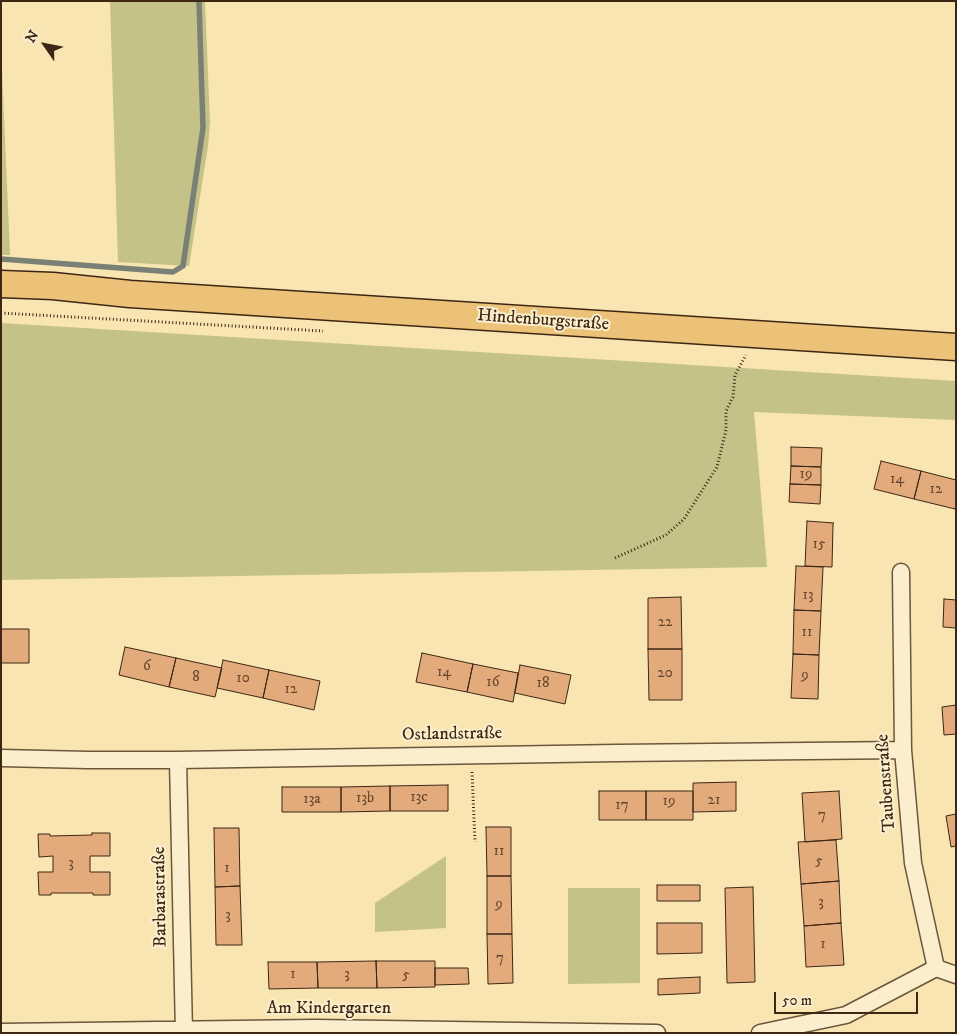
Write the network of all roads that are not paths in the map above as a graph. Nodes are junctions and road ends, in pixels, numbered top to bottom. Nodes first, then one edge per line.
1 (1, 284) edge
2 (130, 294) junction
3 (1, 295) edge
4 (956, 346) edge
5 (901, 572) dead end
6 (902, 750) junction
7 (1, 758) edge
8 (178, 760) junction
9 (936, 968) junction
10 (956, 975) edge
11 (1, 1032) edge
12 (184, 1032) edge
13 (657, 1033) edge
14 (760, 1033) edge

1 - 2 main road, Hindenburgstraße
2 - 3 main road, Hindenburgstraße
2 - 4 main road, Hindenburgstraße
5 - 6 street, Taubenstraße
6 - 8 street, Ostlandstraße
6 - 9 street, Taubenstraße
7 - 8 street, Ostlandstraße
8 - 12 street, Barbarastraße
9 - 10 street
9 - 14 street
11 - 12 street, Am Kindergarten
12 - 13 street, Am Kindergarten

